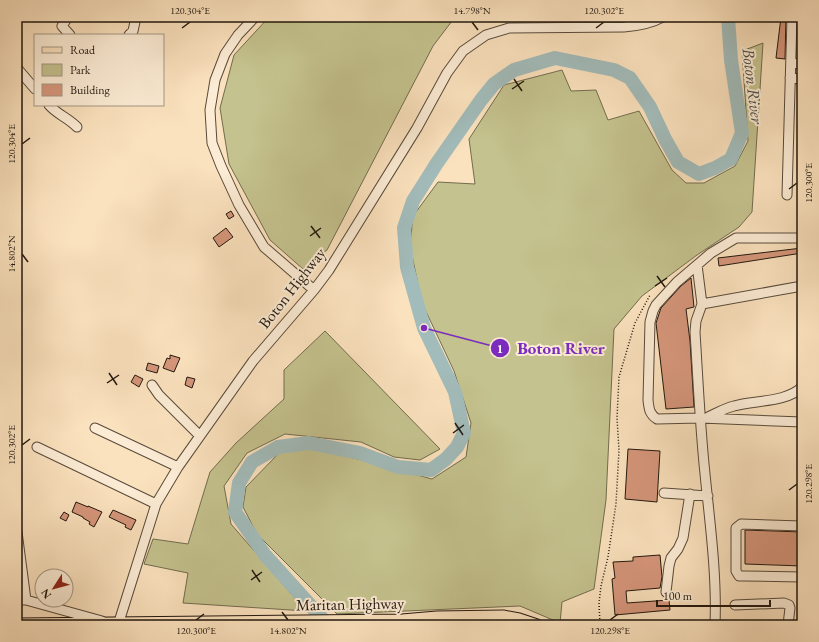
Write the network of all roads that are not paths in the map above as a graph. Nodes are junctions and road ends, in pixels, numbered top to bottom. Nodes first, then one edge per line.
1 (68, 17) edge
2 (136, 17) edge
3 (255, 17) edge
4 (663, 17) edge
5 (792, 17) edge
6 (69, 34) edge
7 (130, 34) edge
8 (791, 63) junction
9 (802, 64) edge
10 (17, 68) edge
11 (790, 78) junction
12 (802, 79) edge
13 (34, 88) edge
14 (50, 106) edge
15 (77, 127) dead end
16 (787, 195) dead end
17 (802, 238) edge
18 (697, 265) junction
19 (802, 286) edge
20 (314, 290) junction
21 (702, 304) junction
22 (152, 385) dead end
23 (802, 387) edge
24 (704, 418) junction
25 (802, 422) edge
26 (95, 428) dead end
27 (200, 436) junction
28 (37, 446) dead end
29 (178, 467) junction
30 (664, 493) dead end
31 (690, 494) junction
32 (708, 496) junction
33 (156, 504) junction
34 (802, 526) edge
35 (17, 532) edge
36 (802, 577) edge
37 (666, 592) dead end
38 (21, 600) edge
39 (735, 605) dead end
40 (420, 619) junction
41 (107, 622) junction
42 (404, 622) edge
43 (17, 624) edge
44 (119, 624) edge
45 (464, 625) edge
46 (537, 625) edge
47 (715, 625) edge
48 (788, 625) edge

1 - 6 street
2 - 7 street
3 - 20 street
4 - 20 street, Boton Highway
5 - 8 street
8 - 9 street
8 - 11 street
10 - 13 street
11 - 12 street
11 - 16 street
14 - 15 street
17 - 18 street
18 - 21 street
18 - 24 street
19 - 21 street
20 - 27 street, Boton Highway
21 - 24 street
22 - 27 street
23 - 24 street
24 - 25 street
24 - 32 street
26 - 29 street
27 - 29 street, Boton Highway
28 - 33 street
29 - 33 street, Boton Highway
30 - 31 street
31 - 32 street
31 - 37 street
32 - 47 street
33 - 44 street, Boton Highway
34 - 36 street
35 - 38 street
38 - 41 street
39 - 48 street
40 - 42 main road, Maritan Highway
40 - 45 main road, Maritan Highway
40 - 46 main road, Maritan Highway
41 - 43 main road, Maritan Highway
41 - 44 main road, Maritan Highway
42 - 44 main road, Maritan Highway

